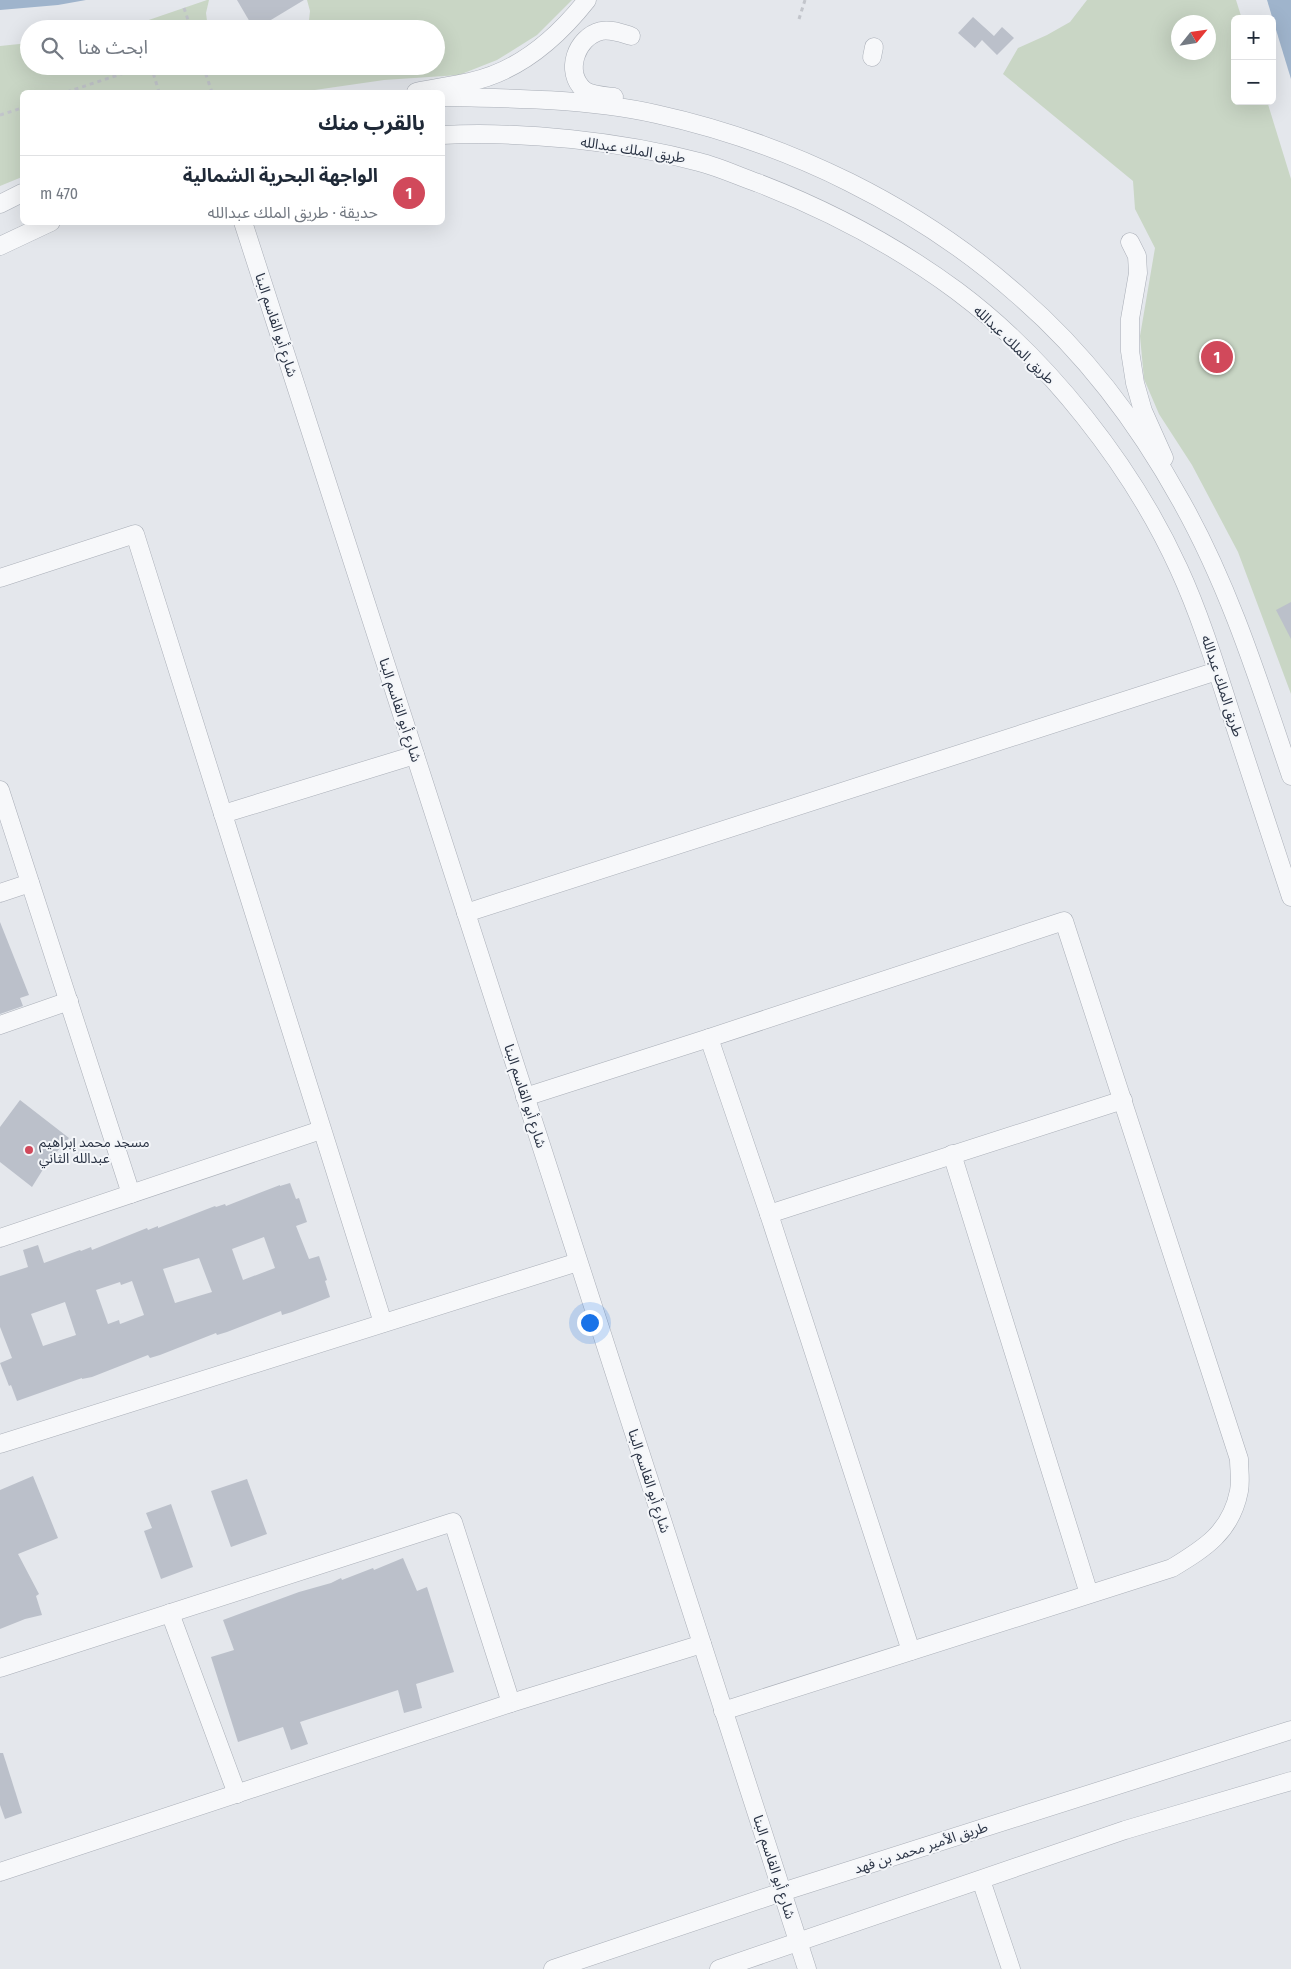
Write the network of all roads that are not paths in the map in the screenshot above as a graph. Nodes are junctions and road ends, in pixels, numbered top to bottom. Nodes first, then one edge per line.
1 (587, 0) edge
2 (631, 36) dead end
3 (425, 90) edge
4 (445, 97) edge
5 (445, 135) edge
6 (744, 140) junction
7 (20, 194) edge
8 (0, 204) edge
9 (45, 225) edge
10 (244, 225) edge
11 (1130, 242) dead end
12 (0, 246) edge
13 (1182, 503) junction
14 (0, 578) edge
15 (1217, 670) junction
16 (415, 755) junction
17 (1291, 776) edge
18 (0, 790) edge
19 (223, 814) junction
20 (30, 883) junction
21 (0, 893) edge
22 (1291, 897) edge
23 (466, 913) junction
24 (68, 1002) junction
25 (0, 1025) edge
26 (709, 1038) junction
27 (525, 1097) junction
28 (1122, 1100) junction
29 (321, 1130) junction
30 (952, 1154) junction
31 (131, 1194) junction
32 (769, 1214) junction
33 (0, 1238) edge
34 (578, 1262) junction
35 (383, 1323) junction
36 (1, 1439) edge
37 (1089, 1594) junction
38 (170, 1613) junction
39 (702, 1644) junction
40 (911, 1650) junction
41 (0, 1668) edge
42 (511, 1703) junction
43 (723, 1711) junction
44 (1291, 1720) edge
45 (1291, 1730) edge
46 (1224, 1751) junction
47 (1291, 1781) edge
48 (1291, 1793) edge
49 (237, 1794) junction
50 (1243, 1796) junction
51 (0, 1872) edge
52 (981, 1880) junction
53 (782, 1892) junction
54 (798, 1943) junction
55 (553, 1969) edge
56 (719, 1969) edge
57 (807, 1969) edge
58 (1011, 1969) edge

1 - 3 street
2 - 6 street
4 - 6 street
5 - 15 street, طريق الملك عبدالله
6 - 13 street
7 - 8 street
9 - 12 street
10 - 16 street, شارع أبو القاسم البنا
11 - 13 street
13 - 17 street
14 - 19 street
15 - 22 street, طريق الملك عبدالله
15 - 23 street
16 - 19 street
16 - 23 street, شارع أبو القاسم البنا
18 - 20 street
19 - 29 street
20 - 21 street
20 - 24 street
23 - 27 street, شارع أبو القاسم البنا
24 - 25 street
24 - 31 street
26 - 27 street
26 - 28 street
26 - 32 street
27 - 34 street, شارع أبو القاسم البنا
28 - 30 street
28 - 37 street
29 - 31 street
29 - 35 street
30 - 32 street
30 - 37 street
31 - 33 street
32 - 40 street
34 - 35 street
34 - 39 street, شارع أبو القاسم البنا
35 - 36 street
37 - 40 street
38 - 41 street
38 - 42 street
38 - 49 street
39 - 42 street
39 - 43 street, شارع أبو القاسم البنا
40 - 43 street
42 - 49 street
43 - 53 street, شارع أبو القاسم البنا
44 - 46 street
45 - 46 street, طريق الأمير محمد بن فهد
46 - 53 street, طريق الأمير محمد بن فهد
47 - 50 street
48 - 50 street
49 - 51 street
50 - 52 street
52 - 54 street
52 - 58 street
53 - 54 street, شارع أبو القاسم البنا
53 - 55 street, طريق الأمير محمد بن فهد
54 - 56 street
54 - 57 street, شارع أبو القاسم البنا

